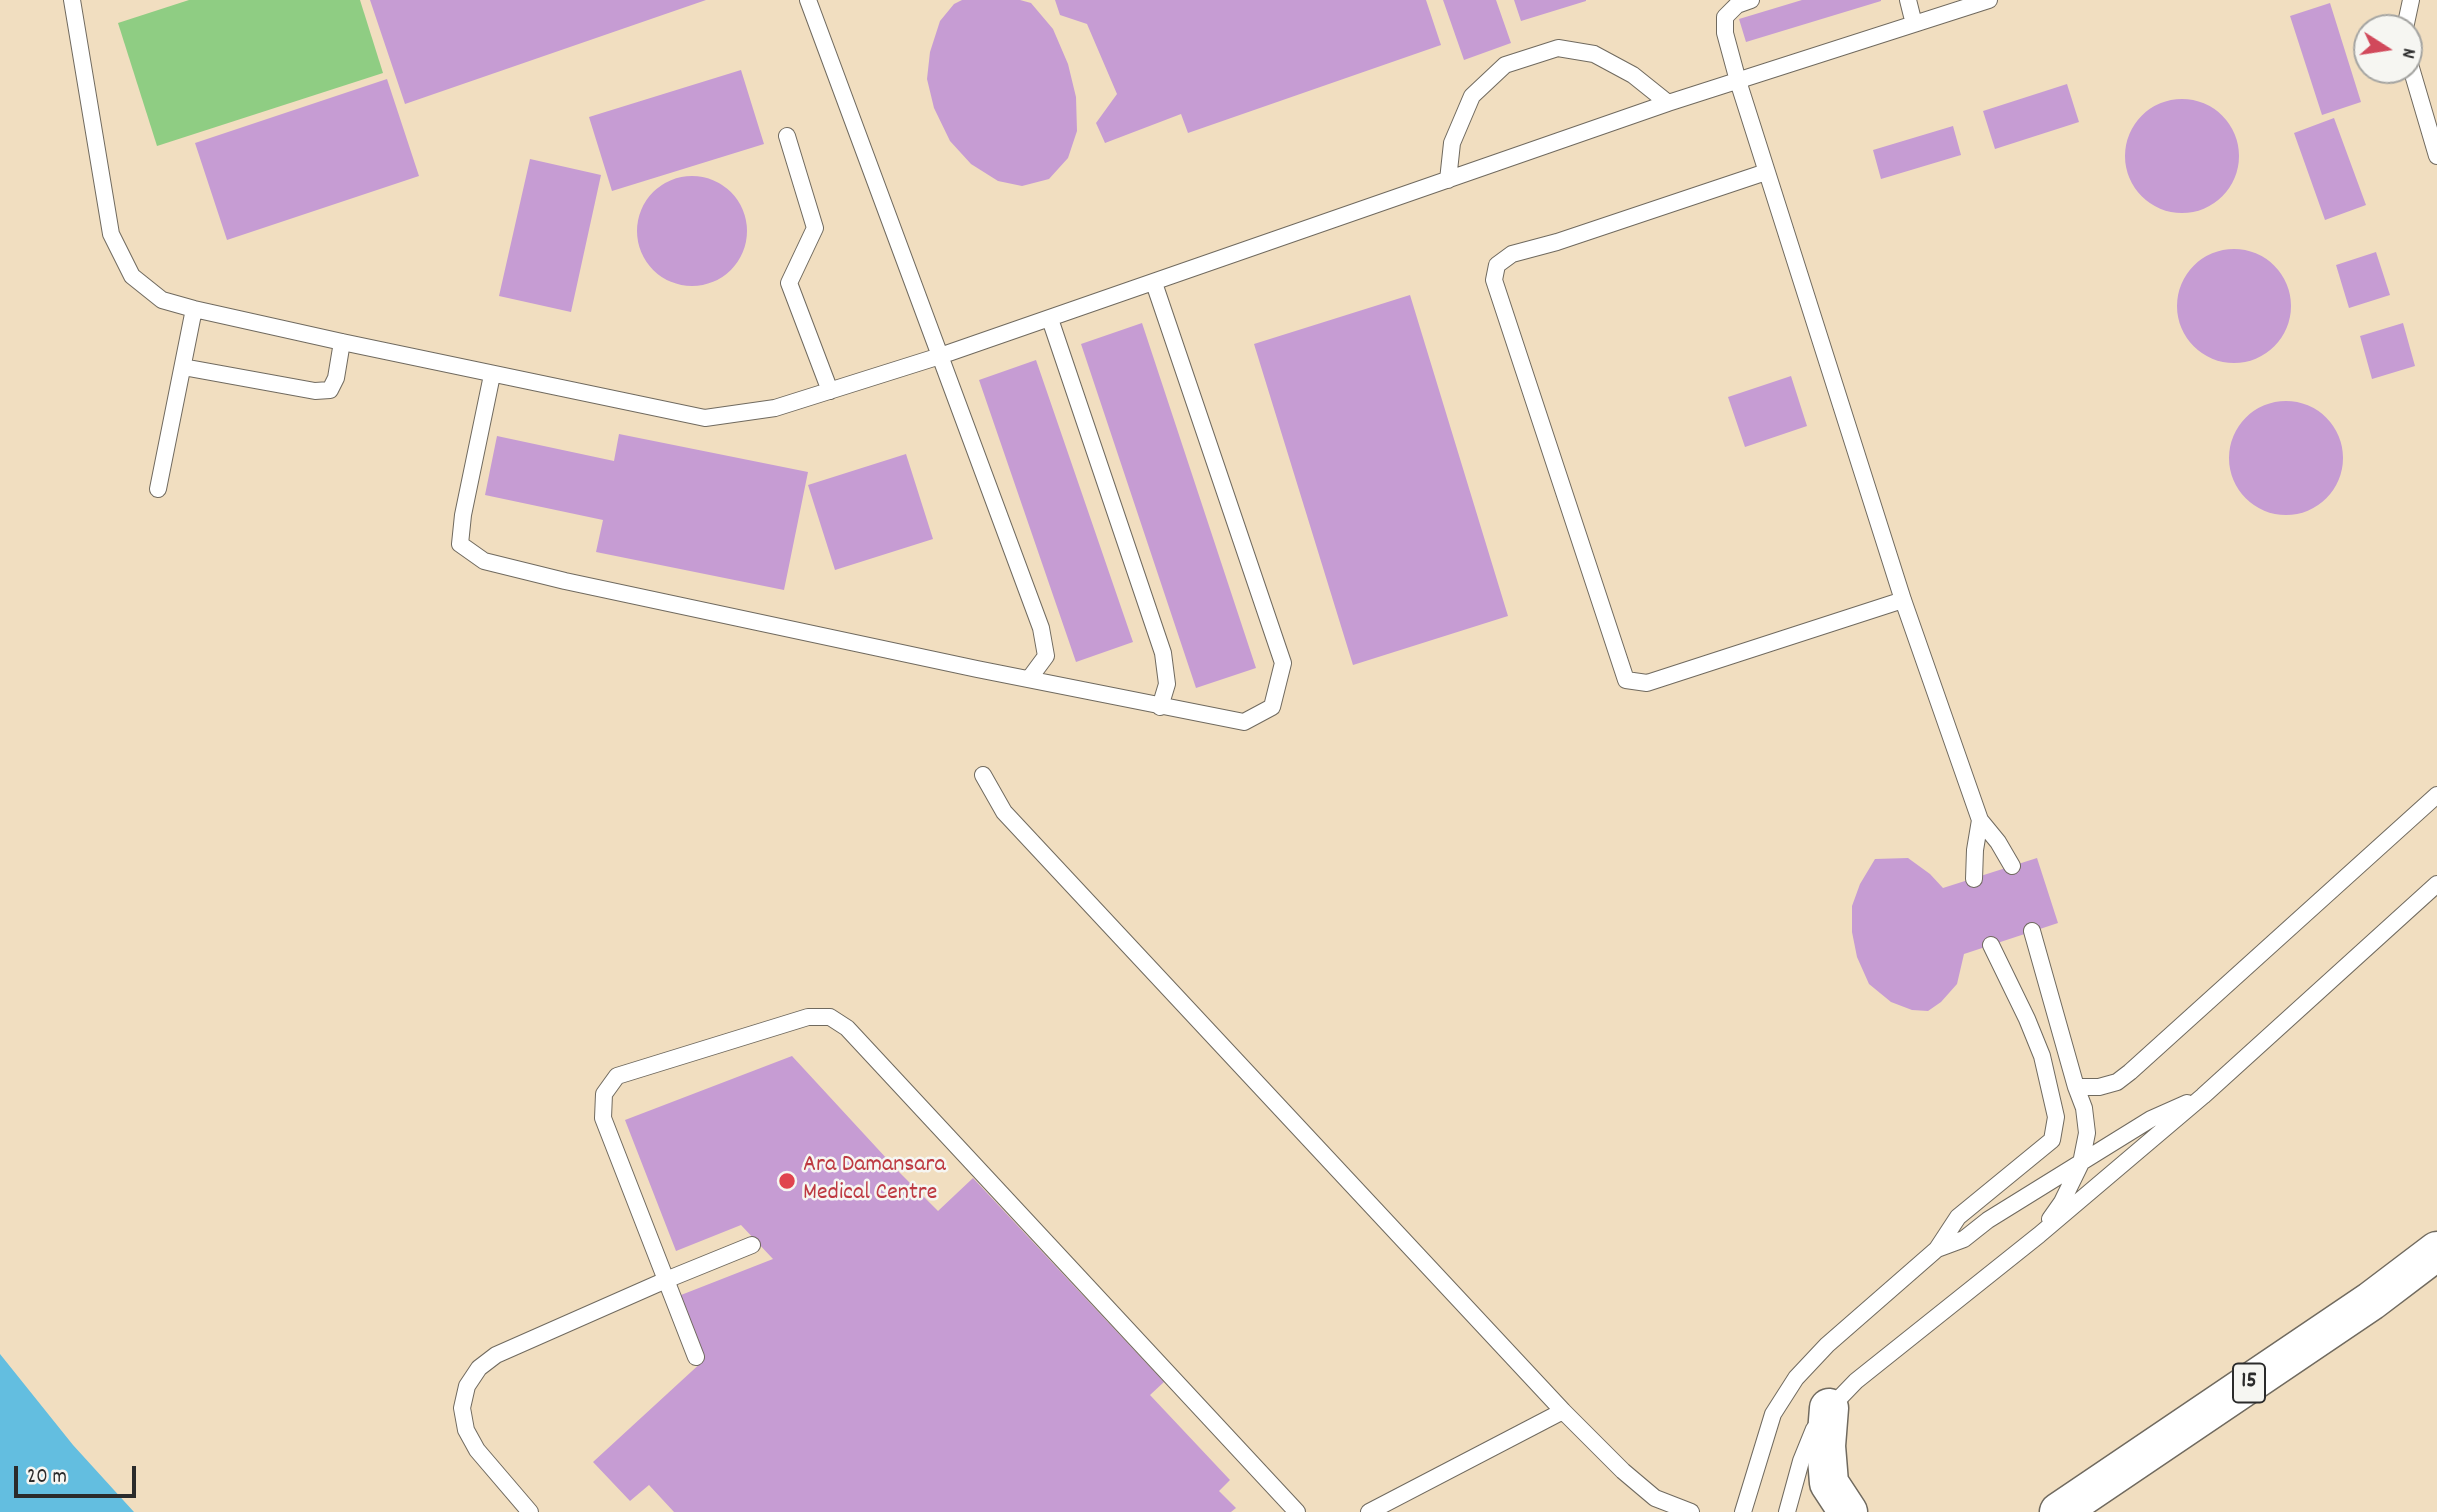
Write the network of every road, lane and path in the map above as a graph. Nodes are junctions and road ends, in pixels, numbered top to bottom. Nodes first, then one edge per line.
1 (72, 0) edge
2 (808, 0) edge
3 (1751, 0) edge
4 (1908, 0) edge
5 (1989, 0) edge
6 (1968, 3) edge
7 (1914, 23) junction
8 (1738, 81) junction
9 (2416, 84) edge
10 (1668, 103) junction
11 (787, 136) dead end
12 (2437, 156) edge
13 (1766, 172) junction
14 (1448, 180) junction
15 (1154, 283) junction
16 (194, 309) junction
17 (1050, 319) junction
18 (342, 342) junction
19 (940, 356) junction
20 (183, 367) junction
21 (492, 375) junction
22 (830, 391) junction
23 (158, 489) dead end
24 (1903, 600) junction
25 (1029, 679) junction
26 (1160, 707) junction
27 (983, 775) dead end
28 (2437, 795) edge
29 (1980, 820) junction
30 (2012, 866) dead end
31 (1974, 879) dead end
32 (2437, 884) edge
33 (2032, 931) dead end
34 (1991, 945) dead end
35 (2076, 1087) junction
36 (2203, 1096) junction
37 (2081, 1163) junction
38 (2039, 1235) junction
39 (752, 1245) dead end
40 (1937, 1249) junction
41 (2437, 1251) edge
42 (666, 1280) junction
43 (696, 1357) dead end
44 (1829, 1408) junction
45 (1563, 1410) junction
46 (530, 1512) edge
47 (1297, 1512) edge
48 (1370, 1512) edge
49 (1691, 1512) edge
50 (1743, 1512) edge
51 (1787, 1512) edge
52 (1848, 1512) edge
53 (2059, 1512) edge

1 - 16 lane
2 - 19 lane
3 - 8 lane
4 - 7 lane
5 - 6 lane
6 - 7 lane
7 - 8 lane
8 - 10 lane
8 - 13 lane
9 - 12 lane
10 - 14 lane
10 - 14 lane
11 - 22 lane
13 - 24 lane
13 - 24 lane
14 - 15 lane
15 - 17 lane
15 - 26 lane
16 - 18 lane
16 - 20 lane
17 - 19 lane
17 - 26 lane
18 - 20 lane
18 - 21 lane
19 - 22 lane
19 - 25 lane
20 - 23 lane
21 - 22 lane
21 - 25 lane
24 - 29 lane
25 - 26 lane
27 - 45 lane
28 - 35 lane
29 - 30 lane
29 - 31 lane
32 - 36 lane
33 - 35 lane
34 - 40 lane
35 - 37 lane
36 - 37 lane
36 - 38 lane
37 - 38 lane
37 - 40 lane
38 - 44 lane
39 - 42 lane
40 - 50 lane
41 - 53 main road, 15
42 - 43 lane
42 - 46 lane
42 - 47 lane
44 - 51 lane
44 - 52 main road
45 - 48 lane
45 - 49 lane

